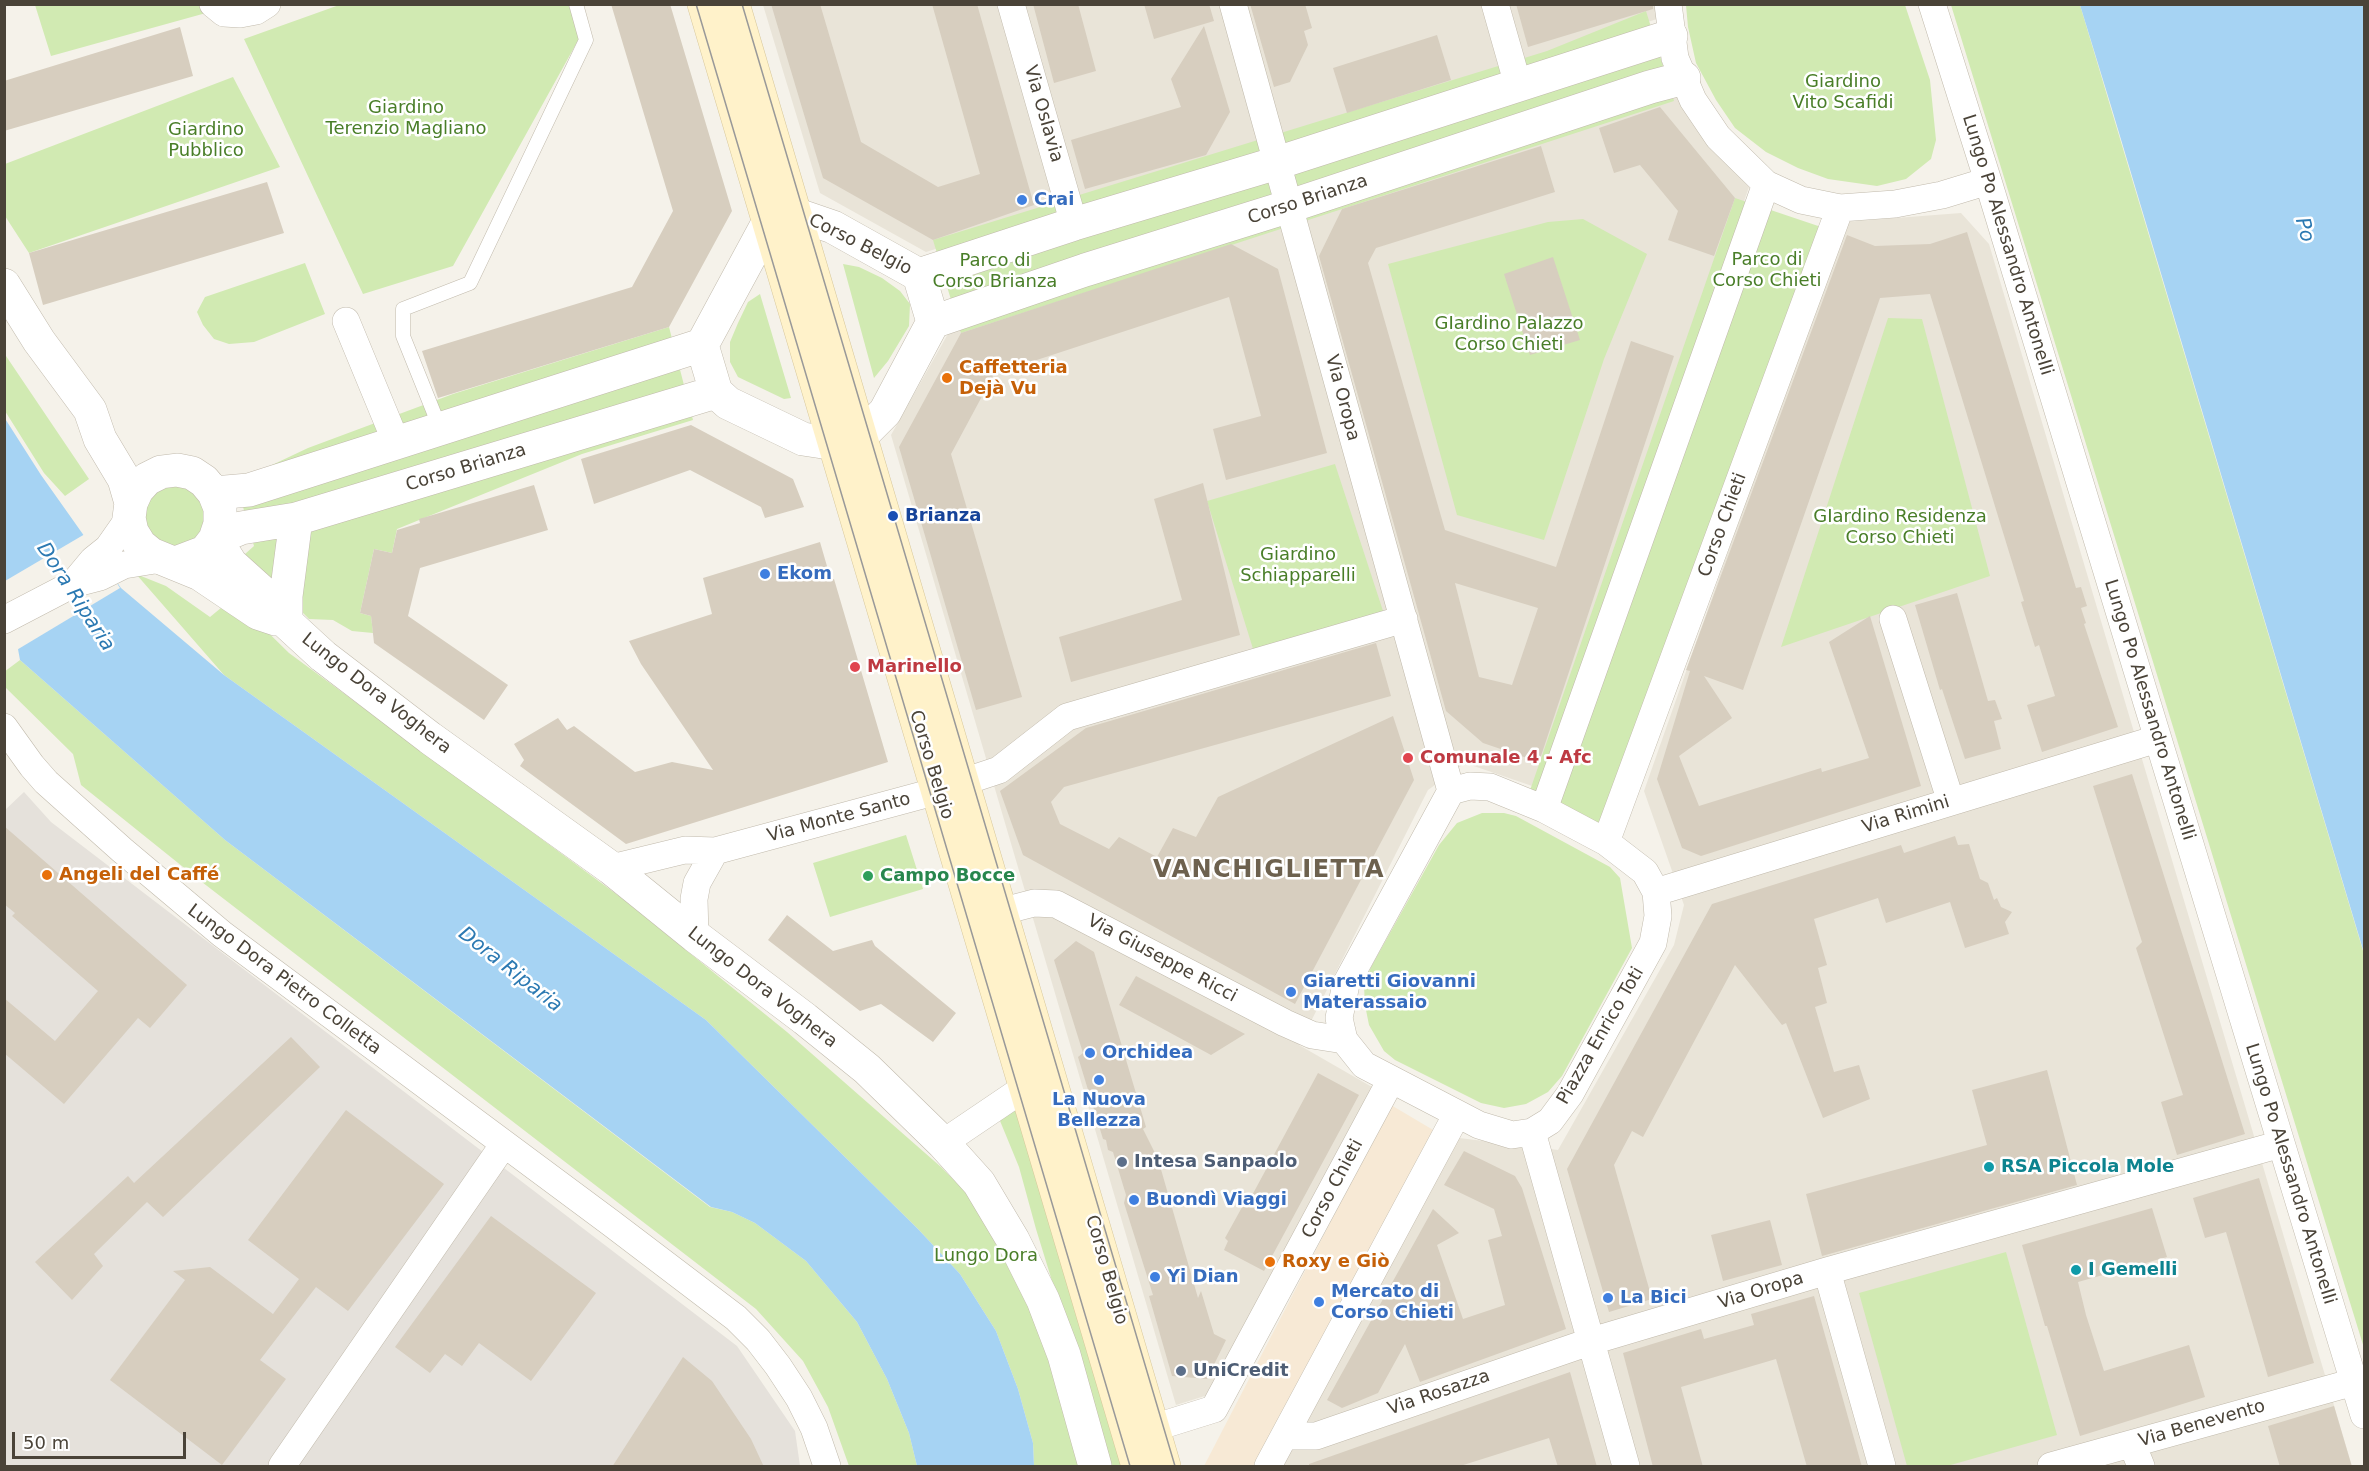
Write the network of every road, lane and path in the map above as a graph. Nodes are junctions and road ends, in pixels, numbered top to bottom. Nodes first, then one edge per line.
1 (213, 4) edge
2 (267, 4) edge
3 (576, 4) edge
4 (704, 4) edge
5 (733, 4) edge
6 (1011, 4) edge
7 (1233, 4) edge
8 (1495, 4) edge
9 (1932, 4) edge
10 (1669, 20) edge
11 (1684, 78) junction
12 (1518, 85) junction
13 (1277, 163) junction
14 (1988, 181) junction
15 (1766, 184) junction
16 (1290, 207) junction
17 (1840, 208) junction
18 (782, 218) junction
19 (1074, 224) junction
20 (919, 275) junction
21 (4, 285) edge
22 (346, 321) dead end
23 (933, 322) junction
24 (702, 345) junction
25 (716, 392) junction
26 (90, 410) junction
27 (440, 428) junction
28 (848, 440) junction
29 (396, 442) junction
30 (161, 472) junction
31 (214, 493) junction
32 (130, 511) junction
33 (296, 519) junction
34 (215, 539) junction
35 (168, 561) junction
36 (105, 563) junction
37 (1404, 619) junction
38 (1893, 619) dead end
39 (4, 620) edge
40 (286, 622) junction
41 (4, 727) edge
42 (2157, 739) junction
43 (4, 765) edge
44 (46, 782) junction
45 (950, 786) junction
46 (1451, 791) junction
47 (1951, 802) junction
48 (1544, 809) junction
49 (1606, 842) junction
50 (715, 851) junction
51 (611, 868) junction
52 (1656, 892) junction
53 (988, 915) junction
54 (695, 936) junction
55 (1344, 1040) junction
56 (1037, 1080) junction
57 (1391, 1080) junction
58 (1456, 1114) junction
59 (1532, 1132) junction
60 (943, 1143) junction
61 (504, 1144) junction
62 (2281, 1144) junction
63 (1827, 1271) junction
64 (1592, 1341) junction
65 (2354, 1382) junction
66 (2364, 1415) edge
67 (1141, 1432) junction
68 (1286, 1436) junction
69 (2137, 1455) edge
70 (282, 1467) edge
71 (827, 1467) edge
72 (1095, 1467) edge
73 (1138, 1467) edge
74 (1164, 1467) edge
75 (1268, 1467) edge
76 (1626, 1467) edge
77 (1882, 1467) edge
78 (2051, 1467) edge

1 - 2 street
3 - 27 lane
4 - 18 main road, Corso Belgio
5 - 18 main road, Corso Belgio
6 - 19 street, Via Oslavia
7 - 13 street, Via Oropa
8 - 12 street
9 - 14 street, Lungo Po Alessandro Antonelli
10 - 11 street
10 - 12 street
11 - 15 street
11 - 16 street, Corso Brianza
12 - 13 street
13 - 16 street, Via Oropa
13 - 19 street
14 - 17 street
14 - 42 street, Lungo Po Alessandro Antonelli
15 - 17 street
15 - 48 street
16 - 23 street, Corso Brianza
16 - 37 street, Via Oropa
17 - 49 street, Corso Chieti
18 - 20 street, Corso Belgio
18 - 24 street
18 - 28 main road, Corso Belgio
19 - 20 street
20 - 23 street, Corso Belgio
21 - 26 street, Lungo Dora Voghera
22 - 29 street
23 - 28 street
24 - 25 street
24 - 27 street
25 - 28 street
25 - 33 street, Corso Brianza
26 - 30 street, Lungo Dora Voghera
26 - 32 street, Lungo Dora Voghera
27 - 29 street
28 - 45 main road, Corso Belgio
29 - 31 street
30 - 31 street
30 - 32 street
31 - 34 street
32 - 35 street, Lungo Dora Voghera
32 - 36 street
33 - 34 street, Corso Brianza
33 - 40 street
34 - 35 street
34 - 40 street, Lungo Dora Voghera
35 - 36 street
35 - 40 street, Lungo Dora Voghera
36 - 39 street
37 - 45 street, Corso Belgio
37 - 46 street, Via Oropa
38 - 47 street
40 - 51 street, Lungo Dora Voghera
41 - 44 street, Lungo Dora Pietro Colletta
42 - 47 street, Via Rimini
42 - 62 street, Lungo Po Alessandro Antonelli
43 - 44 street, Lungo Dora Pietro Colletta
44 - 61 street, Lungo Dora Pietro Colletta
45 - 50 street, Via Monte Santo
45 - 53 main road, Corso Belgio
46 - 48 street
46 - 55 street
47 - 52 street, Via Rimini
48 - 49 street
49 - 52 street
50 - 51 street, Via Monte Santo
50 - 54 street
51 - 54 street, Lungo Dora Voghera
52 - 59 street, Piazza Enrico Toti
53 - 55 street, Via Giuseppe Ricci
53 - 56 main road, Corso Belgio
54 - 60 street, Lungo Dora Voghera
55 - 57 street
56 - 60 street
56 - 67 main road, Corso Belgio
57 - 58 street
57 - 67 street, Corso Chieti
58 - 59 street
58 - 68 street
59 - 64 street
60 - 72 street, Lungo Dora Voghera
61 - 70 street
61 - 71 street, Lungo Dora Pietro Colletta
62 - 63 street, Via Oropa
62 - 65 street, Lungo Po Alessandro Antonelli
63 - 64 street, Via Oropa
63 - 77 street
64 - 68 street, Via Rosazza
64 - 76 street
65 - 66 street, Lungo Po Alessandro Antonelli
65 - 69 street, Via Benevento
67 - 73 main road, Corso Belgio
67 - 74 main road, Corso Belgio
68 - 75 street
69 - 78 street, Via Benevento

